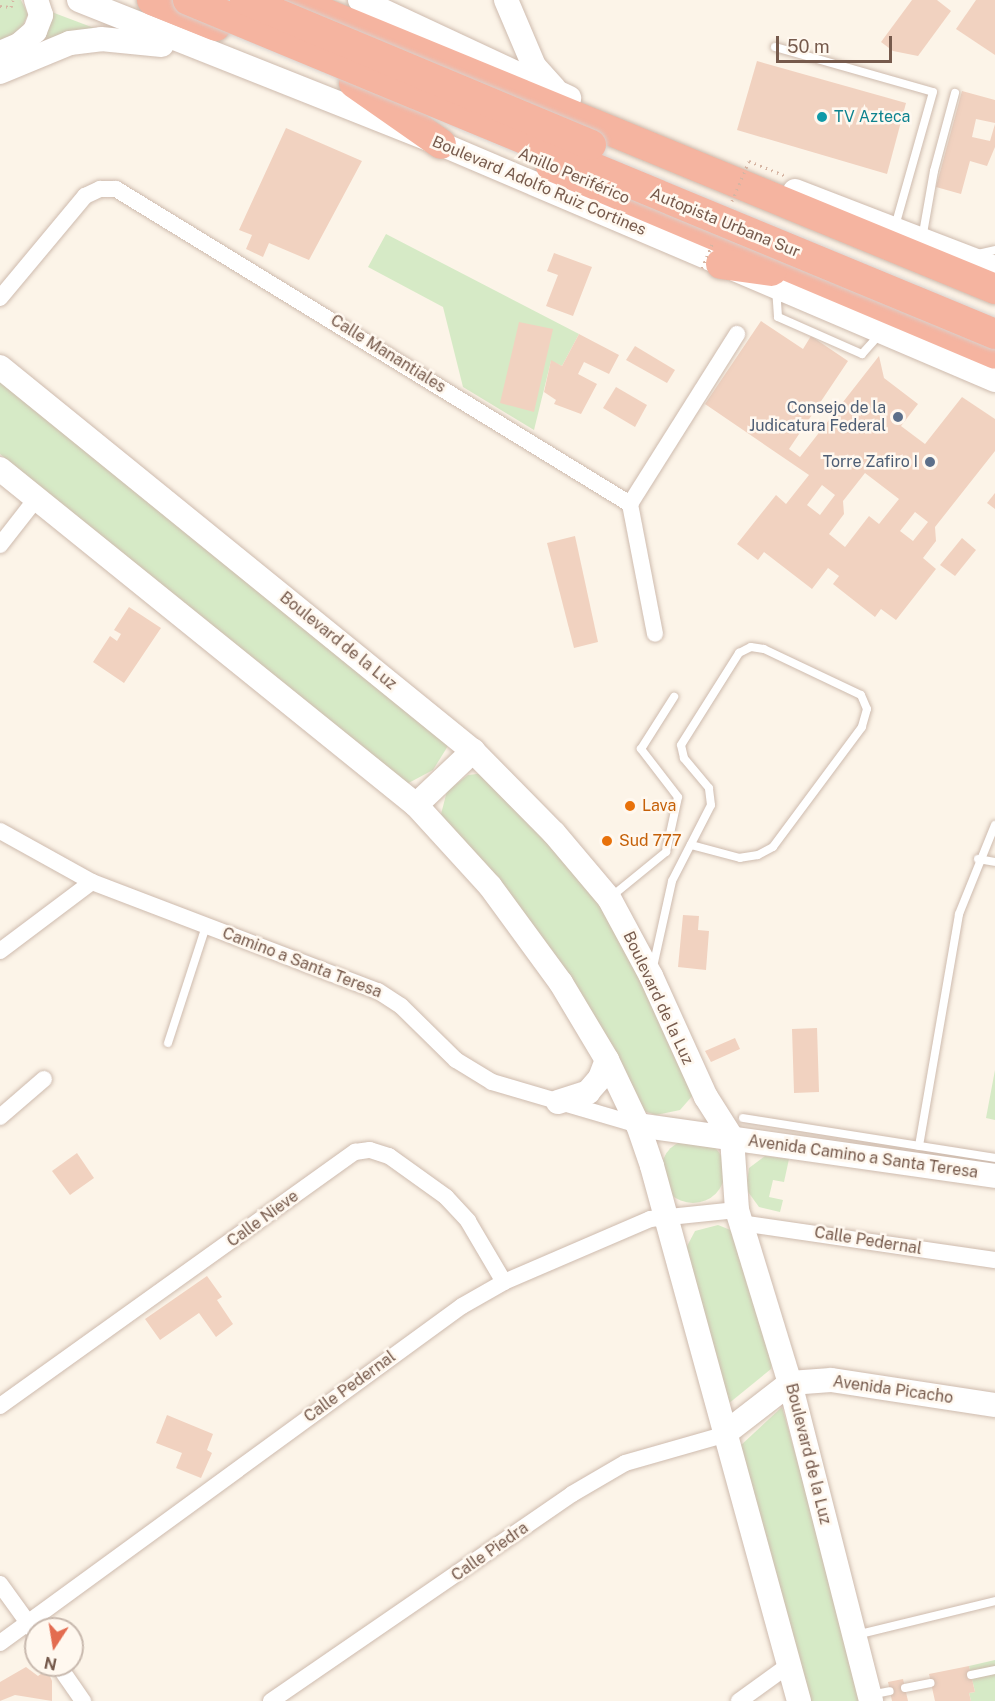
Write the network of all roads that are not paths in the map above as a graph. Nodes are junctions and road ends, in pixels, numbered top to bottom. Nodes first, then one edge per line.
1 (36, 0) edge
2 (79, 0) edge
3 (152, 0) edge
4 (189, 0) edge
5 (245, 0) edge
6 (293, 0) edge
7 (360, 0) edge
8 (507, 0) edge
9 (381, 36) junction
10 (776, 47) dead end
11 (0, 52) edge
12 (203, 52) junction
13 (496, 66) junction
14 (0, 72) edge
15 (354, 83) junction
16 (955, 93) dead end
17 (560, 94) junction
18 (441, 144) junction
19 (894, 229) junction
20 (922, 240) junction
21 (995, 250) edge
22 (966, 257) junction
23 (721, 264) junction
24 (995, 268) edge
25 (812, 276) junction
26 (995, 289) edge
27 (0, 298) edge
28 (995, 315) edge
29 (737, 334) dead end
30 (995, 334) edge
31 (995, 354) edge
32 (0, 367) edge
33 (995, 380) edge
34 (0, 469) edge
35 (36, 499) junction
36 (630, 504) junction
37 (0, 545) edge
38 (656, 634) dead end
39 (674, 698) dead end
40 (473, 751) junction
41 (416, 805) junction
42 (995, 825) edge
43 (0, 831) edge
44 (691, 845) junction
45 (978, 859) junction
46 (995, 862) edge
47 (92, 882) junction
48 (609, 898) junction
49 (206, 926) junction
50 (0, 951) edge
51 (651, 976) junction
52 (168, 1043) dead end
53 (607, 1060) junction
54 (44, 1079) dead end
55 (558, 1102) junction
56 (0, 1117) edge
57 (638, 1125) junction
58 (737, 1128) junction
59 (919, 1146) junction
60 (995, 1158) edge
61 (995, 1176) edge
62 (664, 1215) junction
63 (739, 1217) junction
64 (995, 1260) edge
65 (504, 1282) junction
66 (790, 1383) junction
67 (995, 1405) edge
68 (0, 1406) edge
69 (723, 1435) junction
70 (0, 1584) edge
71 (995, 1601) edge
72 (24, 1617) edge
73 (47, 1617) edge
74 (24, 1632) edge
75 (855, 1636) junction
76 (0, 1643) edge
77 (789, 1665) junction
78 (995, 1670) edge
79 (971, 1675) dead end
80 (66, 1677) edge
81 (931, 1683) dead end
82 (905, 1688) dead end
83 (877, 1696) edge
84 (83, 1701) edge
85 (271, 1701) edge
86 (739, 1701) edge
87 (799, 1701) edge

1 - 11 street
2 - 12 street, Boulevard Adolfo Ruiz Cortines
3 - 15 highway, Anillo Periférico
4 - 30 highway, Autopista Urbana Sur, bridge
5 - 28 highway, Autopista Urbana Sur, bridge
6 - 9 highway
7 - 13 street
8 - 17 street
9 - 13 highway
9 - 26 highway
10 - 19 lane
12 - 14 street
12 - 18 street, Boulevard Adolfo Ruiz Cortines
13 - 17 street
15 - 18 highway
15 - 25 highway, Anillo Periférico
16 - 20 lane
17 - 19 street
18 - 23 street, Boulevard Adolfo Ruiz Cortines
19 - 20 street
20 - 22 street
21 - 22 lane
22 - 24 street
23 - 25 highway
23 - 33 street, Boulevard Adolfo Ruiz Cortines
25 - 31 highway, Anillo Periférico
27 - 36 street, Calle Manantiales
29 - 36 street
32 - 40 street, Boulevard de la Luz
34 - 35 street
35 - 37 street
35 - 41 street
36 - 38 street
39 - 48 lane
40 - 41 street
40 - 48 street, Boulevard de la Luz
41 - 53 street
42 - 45 lane
43 - 47 street, Camino a Santa Teresa
44 - 44 lane
44 - 51 lane
45 - 46 lane
45 - 59 lane
47 - 49 street, Camino a Santa Teresa
47 - 50 street
48 - 51 street, Boulevard de la Luz
49 - 52 lane
49 - 55 street, Camino a Santa Teresa
51 - 58 street, Boulevard de la Luz
53 - 55 street
53 - 57 street
54 - 56 street
55 - 57 street, Camino a Santa Teresa
57 - 58 street, Camino a Santa Teresa
57 - 62 street
58 - 59 lane
58 - 61 street, Avenida Camino a Santa Teresa
58 - 63 street, Boulevard de la Luz
59 - 60 lane
62 - 63 street, Calle Pedernal
62 - 65 street, Calle Pedernal
62 - 69 street
63 - 64 street, Calle Pedernal
63 - 66 street, Boulevard de la Luz
65 - 68 street, Calle Nieve
65 - 73 street, Calle Pedernal
66 - 67 street, Avenida Picacho
66 - 69 street
66 - 75 street, Boulevard de la Luz
69 - 77 street
69 - 85 street, Calle Piedra
70 - 72 street
71 - 75 lane
74 - 76 street, Calle Pedernal
75 - 83 street, Boulevard de la Luz
77 - 86 street
77 - 87 street
78 - 79 lane
80 - 84 street
81 - 82 lane

